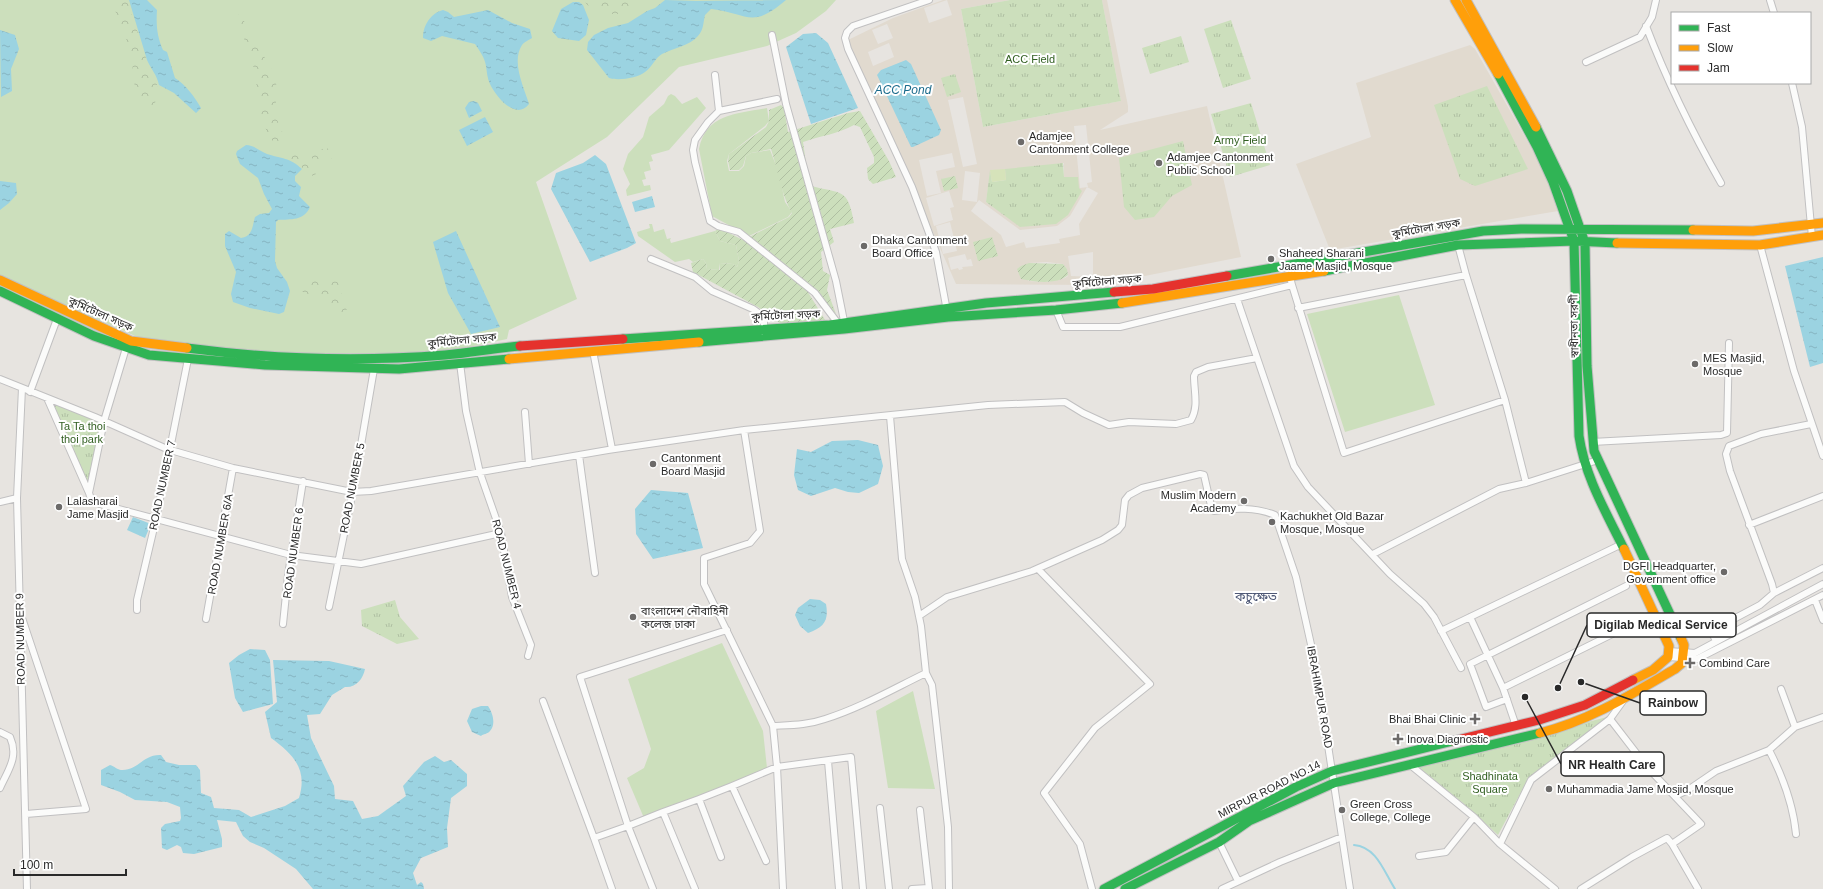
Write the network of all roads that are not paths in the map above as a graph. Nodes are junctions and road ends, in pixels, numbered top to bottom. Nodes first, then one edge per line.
1 (929, 0) edge
2 (1455, 0) edge
3 (1466, 0) edge
4 (1656, 0) edge
5 (1770, 0) edge
6 (1774, 12) edge
7 (1646, 26) junction
8 (772, 36) dead end
9 (1586, 62) dead end
10 (714, 74) dead end
11 (1792, 84) edge
12 (777, 99) dead end
13 (719, 111) junction
14 (1721, 183) dead end
15 (1823, 223) edge
16 (1811, 225) junction
17 (1569, 229) junction
18 (1581, 230) junction
19 (1823, 235) edge
20 (1812, 237) junction
21 (1574, 241) junction
22 (1585, 243) junction
23 (1458, 245) junction
24 (1760, 245) junction
25 (651, 259) dead end
26 (1466, 275) junction
27 (0, 280) edge
28 (1291, 281) junction
29 (0, 290) edge
30 (1237, 299) junction
31 (1298, 308) junction
32 (1056, 310) junction
33 (948, 313) junction
34 (57, 319) junction
35 (842, 325) junction
36 (764, 332) junction
37 (1729, 343) dead end
38 (126, 348) junction
39 (593, 351) junction
40 (1257, 358) junction
41 (188, 359) junction
42 (460, 363) junction
43 (374, 369) junction
44 (0, 379) edge
45 (22, 388) junction
46 (30, 392) junction
47 (47, 398) junction
48 (1505, 400) junction
49 (525, 412) dead end
50 (890, 416) junction
51 (104, 421) junction
52 (1811, 424) junction
53 (744, 430) junction
54 (1592, 442) junction
55 (612, 449) junction
56 (170, 450) junction
57 (579, 456) junction
58 (1823, 456) edge
59 (1598, 460) junction
60 (530, 464) junction
61 (1585, 464) junction
62 (233, 468) junction
63 (480, 473) junction
64 (303, 482) junction
65 (1526, 483) junction
66 (352, 492) junction
67 (89, 493) junction
68 (1823, 496) edge
69 (17, 498) junction
70 (0, 502) edge
71 (156, 519) junction
72 (1749, 525) junction
73 (501, 533) junction
74 (220, 537) junction
75 (1622, 544) junction
76 (1373, 554) junction
77 (291, 555) junction
78 (338, 561) junction
79 (1038, 568) junction
80 (1823, 568) edge
81 (595, 573) dead end
82 (1823, 584) edge
83 (1626, 586) dead end
84 (1774, 593) junction
85 (1823, 595) edge
86 (1823, 600) edge
87 (1816, 601) junction
88 (329, 607) dead end
89 (19, 608) junction
90 (137, 610) dead end
91 (1655, 613) junction
92 (919, 616) junction
93 (1470, 617) junction
94 (206, 619) dead end
95 (1823, 620) edge
96 (283, 624) dead end
97 (726, 630) junction
98 (1441, 631) junction
99 (1716, 641) junction
100 (1668, 651) junction
101 (1487, 655) junction
102 (1684, 655) junction
103 (528, 656) dead end
104 (1460, 668) dead end
105 (926, 673) junction
106 (1503, 688) junction
107 (1781, 689) dead end
108 (1507, 699) junction
109 (1624, 699) junction
110 (543, 701) dead end
111 (1823, 717) edge
112 (1610, 719) junction
113 (773, 726) junction
114 (1516, 726) junction
115 (1795, 727) junction
116 (0, 732) edge
117 (1769, 750) junction
118 (828, 760) junction
119 (1409, 764) junction
120 (777, 767) junction
121 (1332, 771) junction
122 (1334, 783) junction
123 (0, 788) edge
124 (1675, 796) junction
125 (880, 808) dead end
126 (920, 810) dead end
127 (26, 814) junction
128 (1474, 817) junction
129 (628, 826) junction
130 (1796, 834) dead end
131 (1342, 837) junction
132 (594, 838) junction
133 (756, 840) junction
134 (715, 842) junction
135 (1219, 842) junction
136 (1500, 844) junction
137 (1672, 844) junction
138 (1419, 856) dead end
139 (721, 857) dead end
140 (766, 861) dead end
141 (1238, 881) junction
142 (928, 888) edge
143 (27, 889) edge
144 (612, 889) edge
145 (653, 889) edge
146 (783, 889) edge
147 (839, 889) edge
148 (863, 889) edge
149 (889, 889) edge
150 (912, 889) edge
151 (949, 889) edge
152 (1092, 889) edge
153 (1104, 889) edge
154 (1124, 889) edge
155 (1222, 889) edge
156 (1350, 889) edge
157 (1556, 889) edge
158 (1581, 889) edge
159 (1698, 889) edge

1 - 33 street
2 - 17 main road, স্বাধীনতা সরণী
3 - 18 main road, স্বাধীনতা সরণী
4 - 7 street
5 - 6 street
7 - 9 street
7 - 14 street
8 - 35 street
10 - 13 street
11 - 16 street
12 - 13 street
13 - 35 street
15 - 16 main road, কুর্মিটোলা সড়ক
16 - 18 main road, কুর্মিটোলা সড়ক
16 - 20 street
17 - 18 main road, কুর্মিটোলা সড়ক
17 - 21 main road, স্বাধীনতা সরণী
17 - 33 main road, কুর্মিটোলা সড়ক
18 - 22 main road, স্বাধীনতা সরণী
19 - 20 main road, কুর্মিটোলা সড়ক
20 - 24 main road, কুর্মিটোলা সড়ক
21 - 22 main road, কুর্মিটোলা সড়ক
21 - 23 main road, কুর্মিটোলা সড়ক
21 - 61 main road, স্বাধীনতা সরণী
22 - 24 main road, কুর্মিটোলা সড়ক
22 - 54 main road, স্বাধীনতা সরণী
23 - 26 street
23 - 28 main road, কুর্মিটোলা সড়ক
24 - 52 street
25 - 36 street
26 - 31 street
26 - 48 street
27 - 36 main road, কুর্মিটোলা সড়ক
28 - 30 street
28 - 31 street
28 - 32 main road, কুর্মিটোলা সড়ক
29 - 34 main road, কুর্মিটোলা সড়ক
30 - 32 street
30 - 40 street
31 - 48 street
32 - 33 main road, কুর্মিটোলা সড়ক
33 - 35 main road, কুর্মিটোলা সড়ক
34 - 38 main road, কুর্মিটোলা সড়ক
34 - 46 street
35 - 36 main road, কুর্মিটোলা সড়ক
36 - 39 main road, কুর্মিটোলা সড়ক
37 - 54 street
38 - 41 main road, কুর্মিটোলা সড়ক
38 - 51 street
39 - 42 main road, কুর্মিটোলা সড়ক
39 - 55 street
40 - 50 street
40 - 76 street
41 - 43 main road, কুর্মিটোলা সড়ক
41 - 56 street, ROAD NUMBER 7
42 - 43 main road, কুর্মিটোলা সড়ক
42 - 63 street, ROAD NUMBER 4
43 - 66 street, ROAD NUMBER 5
44 - 45 street
45 - 46 street
45 - 69 street, ROAD NUMBER 9
46 - 47 street
47 - 51 street
47 - 67 street
48 - 65 street
49 - 60 street
50 - 53 street
50 - 92 street
51 - 56 street
51 - 67 street
52 - 58 street
52 - 72 street
53 - 55 street
53 - 97 street
54 - 59 main road, স্বাধীনতা সরণী
55 - 57 street
56 - 62 street
56 - 71 street, ROAD NUMBER 7
57 - 60 street
57 - 81 street
59 - 61 street
59 - 102 main road, স্বাধীনতা সরণী
60 - 63 street
61 - 65 street
61 - 75 main road, স্বাধীনতা সরণী
62 - 64 street
62 - 74 street, ROAD NUMBER 6/A
63 - 66 street
63 - 73 street, ROAD NUMBER 4
64 - 66 street
64 - 77 street, ROAD NUMBER 6
65 - 76 street
66 - 78 street, ROAD NUMBER 5
67 - 71 street
68 - 72 street
69 - 70 street
69 - 89 street, ROAD NUMBER 9
71 - 74 street
71 - 90 street, ROAD NUMBER 7
72 - 84 street
73 - 78 street
73 - 103 street, ROAD NUMBER 4
74 - 77 street
74 - 94 street, ROAD NUMBER 6/A
75 - 91 main road, স্বাধীনতা সরণী
75 - 93 street
76 - 98 street
77 - 78 street
77 - 96 street, ROAD NUMBER 6
78 - 88 street, ROAD NUMBER 5
79 - 92 street
79 - 121 street, IBRAHIMPUR ROAD
79 - 152 street
80 - 84 street
82 - 99 street
83 - 101 street
84 - 99 street
85 - 87 street
86 - 87 street
87 - 95 street
87 - 102 street
89 - 127 street, ROAD NUMBER 9
89 - 127 street
91 - 100 main road, স্বাধীনতা সরণী
91 - 106 street
92 - 105 street
93 - 98 street
93 - 101 street
97 - 113 street
97 - 129 street
98 - 104 street
99 - 102 street
100 - 102 street
100 - 114 main road, MIRPUR ROAD NO.14
101 - 106 street
101 - 108 street
102 - 109 main road, MIRPUR ROAD NO.14
105 - 113 street
105 - 151 street
106 - 108 street
107 - 115 street
108 - 114 street
109 - 112 street
109 - 119 main road, MIRPUR ROAD NO.14
110 - 132 street
111 - 115 street
112 - 124 street
112 - 136 street
113 - 120 street
114 - 121 main road, MIRPUR ROAD NO.14
115 - 117 street
116 - 123 street
117 - 124 street
117 - 130 street
118 - 120 street
118 - 147 street
118 - 148 street
119 - 122 main road, MIRPUR ROAD NO.14
119 - 128 street
120 - 133 street
120 - 146 street
121 - 122 street, IBRAHIMPUR ROAD
121 - 153 main road, MIRPUR ROAD NO.14
122 - 131 street, IBRAHIMPUR ROAD
122 - 135 main road, MIRPUR ROAD NO.14
124 - 137 street
125 - 149 street
126 - 142 street
127 - 143 street, ROAD NUMBER 9
128 - 136 street
128 - 138 street
129 - 134 street
129 - 145 street
131 - 141 street
131 - 156 street, IBRAHIMPUR ROAD
132 - 144 street
132 - 145 street
133 - 134 street
133 - 140 street
134 - 139 street
135 - 141 street
135 - 154 main road, MIRPUR ROAD NO.14
136 - 157 street
137 - 158 street
137 - 159 street
141 - 155 street
142 - 150 street

